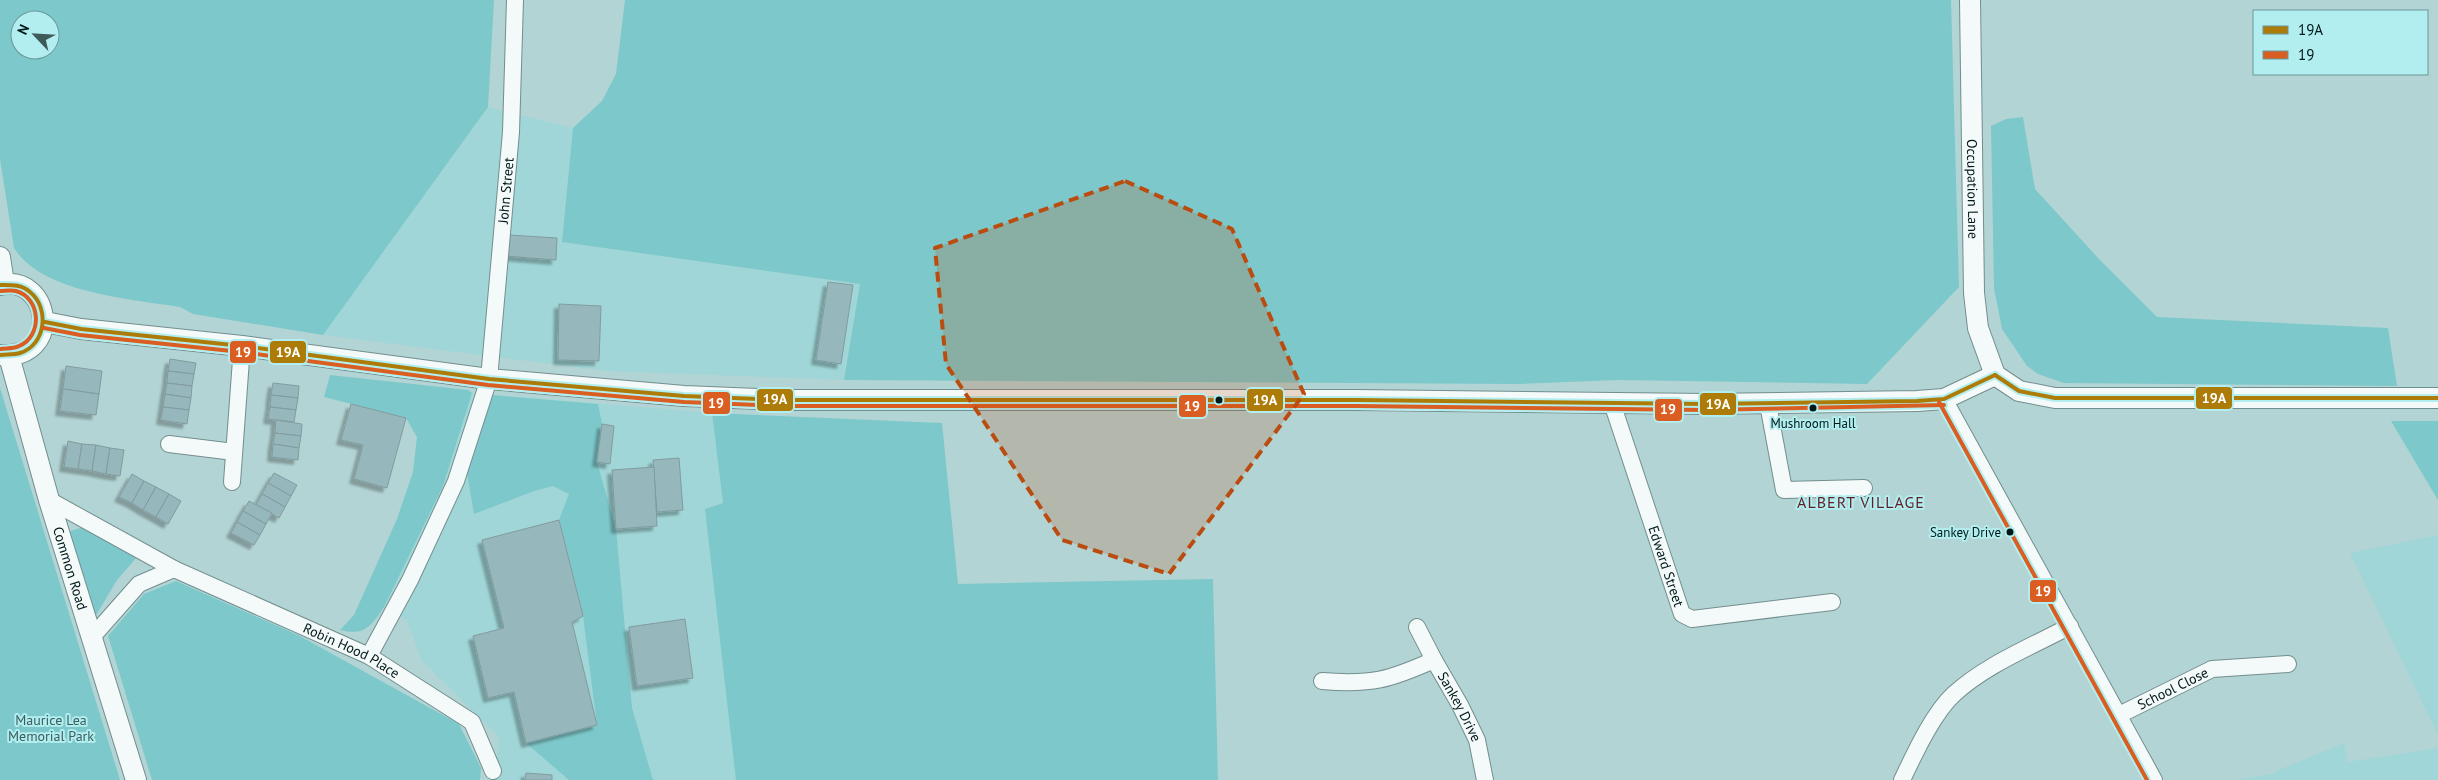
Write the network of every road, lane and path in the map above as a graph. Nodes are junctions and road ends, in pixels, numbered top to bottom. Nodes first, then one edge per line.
1 (514, 0) edge
2 (1970, 0) edge
3 (0, 258) edge
4 (2, 284) edge
5 (45, 322) junction
6 (242, 346) junction
7 (5, 355) edge
8 (1995, 375) junction
9 (489, 379) junction
10 (2438, 398) edge
11 (1944, 399) junction
12 (1612, 403) junction
13 (1768, 404) junction
14 (169, 444) dead end
15 (234, 452) junction
16 (232, 482) dead end
17 (1864, 488) dead end
18 (49, 500) junction
19 (174, 569) junction
20 (1832, 602) dead end
21 (2070, 626) junction
22 (1417, 627) dead end
23 (92, 636) junction
24 (369, 656) junction
25 (1434, 660) junction
26 (2288, 664) dead end
27 (1322, 681) dead end
28 (2119, 716) junction
29 (493, 771) dead end
30 (136, 780) edge
31 (1485, 780) edge
32 (1902, 780) edge
33 (2154, 780) edge

1 - 9 street, John Street
2 - 8 street, Occupation Lane
3 - 4 street
4 - 5 street
5 - 6 street
5 - 7 street
6 - 9 street
6 - 15 street
7 - 18 street, Common Road
8 - 10 street
8 - 11 street
9 - 12 street
9 - 24 street, John Street
11 - 13 street
11 - 21 street
12 - 13 street
12 - 20 street, Edward Street
13 - 17 street
14 - 15 street
15 - 16 street
18 - 19 street, Robin Hood Place
18 - 23 street, Common Road
19 - 23 street
19 - 24 street, Robin Hood Place
21 - 28 street
21 - 32 street
22 - 25 street
23 - 30 street, Common Road
24 - 29 street, Robin Hood Place
25 - 27 street, Sankey Drive
25 - 31 street, Sankey Drive
26 - 28 street, School Close
28 - 33 street

